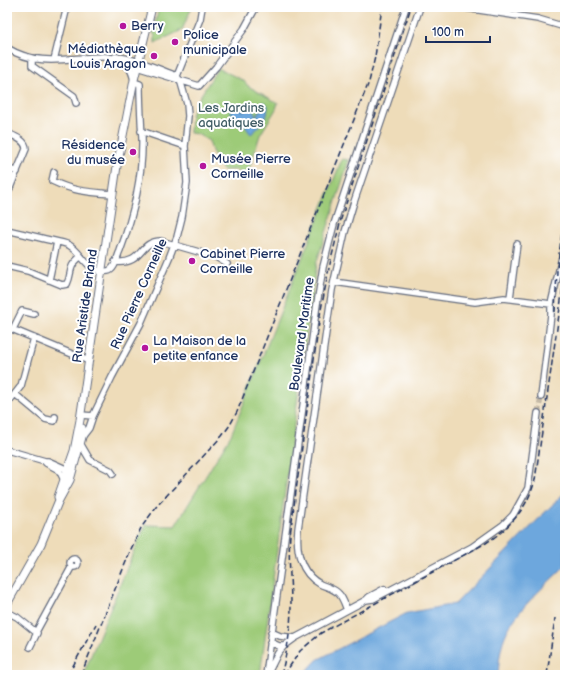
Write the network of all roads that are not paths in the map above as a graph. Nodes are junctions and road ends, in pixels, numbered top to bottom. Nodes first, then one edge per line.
1 (67, 7) edge
2 (152, 7) edge
3 (202, 7) edge
4 (406, 7) edge
5 (420, 7) edge
6 (460, 7) edge
7 (254, 8) edge
8 (565, 27) edge
9 (7, 48) edge
10 (32, 58) junction
11 (113, 59) junction
12 (54, 60) junction
13 (138, 64) junction
14 (178, 77) junction
15 (134, 81) junction
16 (76, 103) dead end
17 (141, 131) junction
18 (7, 133) edge
19 (185, 146) junction
20 (7, 168) edge
21 (17, 172) junction
22 (54, 172) dead end
23 (113, 194) junction
24 (7, 195) edge
25 (7, 230) edge
26 (57, 242) junction
27 (517, 244) dead end
28 (565, 244) edge
29 (174, 245) junction
30 (80, 257) junction
31 (115, 262) junction
32 (227, 264) dead end
33 (7, 266) edge
34 (102, 270) junction
35 (49, 280) junction
36 (334, 282) junction
37 (510, 298) junction
38 (551, 304) junction
39 (34, 314) dead end
40 (10, 328) edge
41 (34, 338) junction
42 (89, 361) junction
43 (15, 394) junction
44 (540, 397) tunnel mouth
45 (7, 404) edge
46 (538, 413) tunnel mouth
47 (93, 416) junction
48 (55, 417) dead end
49 (81, 417) junction
50 (81, 440) junction
51 (7, 450) edge
52 (74, 454) junction
53 (87, 454) junction
54 (75, 465) junction
55 (59, 468) junction
56 (68, 470) junction
57 (113, 474) dead end
58 (67, 480) junction
59 (72, 566) dead end
60 (7, 604) edge
61 (347, 610) junction
62 (7, 612) edge
63 (36, 632) junction
64 (271, 632) junction
65 (294, 638) junction
66 (270, 642) junction
67 (284, 646) junction
68 (30, 647) dead end
69 (266, 675) edge

1 - 12 street
2 - 13 main road, Rue Aristide Briand
3 - 14 street
4 - 64 street, Boulevard Maritime
5 - 36 street
6 - 8 street
7 - 14 street
9 - 10 street
10 - 12 street
10 - 16 street
11 - 12 street
11 - 13 street
11 - 15 street
13 - 14 street
13 - 15 main road, Rue Aristide Briand
14 - 19 street, Rue Pierre Corneille
15 - 17 street
15 - 23 main road, Rue Aristide Briand
17 - 19 street
17 - 31 street
18 - 21 street
19 - 29 street, Rue Pierre Corneille
20 - 21 street
21 - 24 street
22 - 23 street
23 - 34 main road, Rue Aristide Briand
25 - 26 street
26 - 30 street
26 - 35 street
27 - 37 street
28 - 38 street
29 - 31 street
29 - 32 street
29 - 47 street, Rue Pierre Corneille
30 - 34 street
30 - 35 street
31 - 34 street
33 - 35 street
34 - 42 main road, Rue Aristide Briand
36 - 37 street
36 - 61 street
37 - 38 street
38 - 44 street
39 - 40 street
40 - 41 street
41 - 42 street
41 - 43 street
42 - 49 main road, Rue Aristide Briand
43 - 45 street
43 - 48 street
46 - 61 street
47 - 49 street
47 - 50 street, Rue Pierre Corneille
49 - 50 main road, Rue Aristide Briand
49 - 52 main road, Rue Aristide Briand
50 - 52 main road, Rue Aristide Briand
50 - 53 street
51 - 55 street
52 - 53 street
52 - 54 main road, Rue Aristide Briand
52 - 55 street
52 - 56 main road, Rue Aristide Briand
53 - 57 street
54 - 56 street
54 - 58 main road, Rue Aristide Briand
55 - 56 street
55 - 58 street
56 - 58 main road, Rue Aristide Briand
58 - 60 main road, Rue Aristide Briand
59 - 63 street
61 - 65 street
62 - 63 street
63 - 68 street
64 - 65 street
64 - 66 street, Boulevard Maritime
65 - 67 street
66 - 67 street
66 - 69 street, Boulevard Maritime
67 - 69 street

